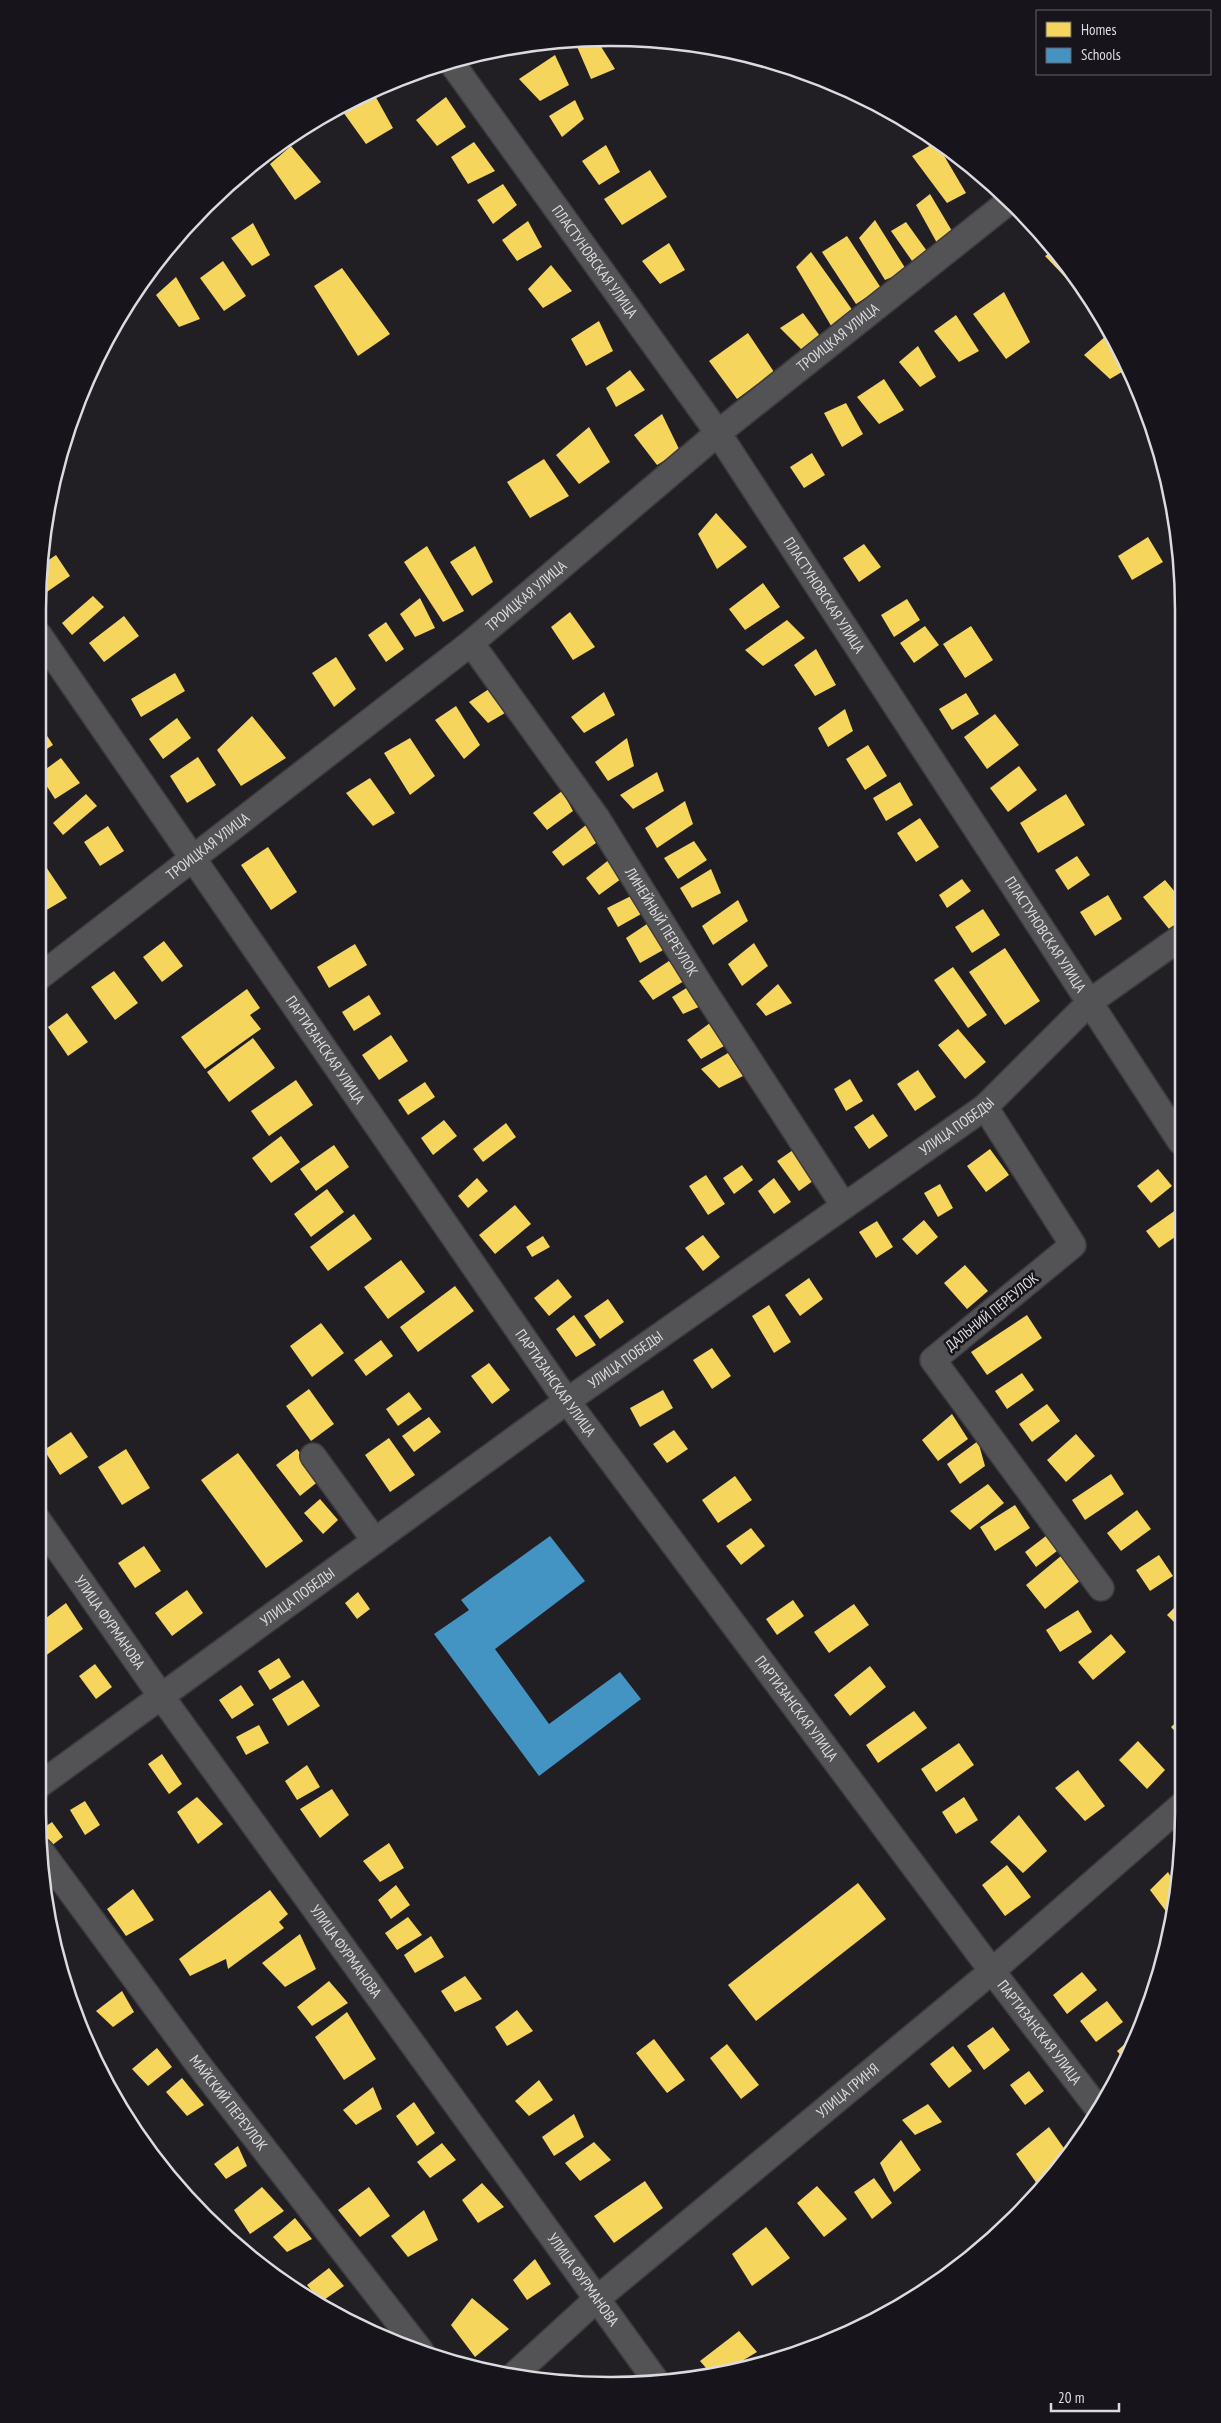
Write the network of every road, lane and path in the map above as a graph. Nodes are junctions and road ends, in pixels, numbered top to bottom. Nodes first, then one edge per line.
1 (455, 68) edge
2 (1003, 206) edge
3 (718, 433) junction
4 (471, 643) junction
5 (46, 645) edge
6 (192, 860) junction
7 (1175, 942) edge
8 (46, 972) edge
9 (1091, 1001) junction
10 (985, 1107) junction
11 (1175, 1133) edge
12 (844, 1206) junction
13 (567, 1401) junction
14 (313, 1456) dead end
15 (46, 1531) edge
16 (375, 1541) junction
17 (1102, 1588) dead end
18 (161, 1696) junction
19 (46, 1780) edge
20 (1175, 1810) edge
21 (48, 1861) edge
22 (992, 1971) junction
23 (1094, 2103) edge
24 (598, 2298) junction
25 (413, 2341) edge
26 (520, 2369) edge
27 (652, 2375) edge

1 - 3 street, ПЛАСТУНОВСКАЯ УЛИЦА
2 - 3 street, ТРОИЦКАЯ УЛИЦА
3 - 4 street, ТРОИЦКАЯ УЛИЦА
3 - 9 street, ПЛАСТУНОВСКАЯ УЛИЦА
4 - 6 street, ТРОИЦКАЯ УЛИЦА
4 - 12 street, ЛИНЕЙНЫЙ ПЕРЕУЛОК
5 - 6 street, ПАРТИЗАНСКАЯ УЛИЦА
6 - 8 street, ТРОИЦКАЯ УЛИЦА
6 - 13 street, ПАРТИЗАНСКАЯ УЛИЦА
7 - 9 street, УЛИЦА ПОБЕДЫ
9 - 10 street, УЛИЦА ПОБЕДЫ
9 - 11 street, ПЛАСТУНОВСКАЯ УЛИЦА
10 - 12 street, УЛИЦА ПОБЕДЫ
10 - 17 street, ДАЛЬНИЙ ПЕРЕУЛОК
12 - 13 street, УЛИЦА ПОБЕДЫ
13 - 16 street, УЛИЦА ПОБЕДЫ
13 - 22 street, ПАРТИЗАНСКАЯ УЛИЦА
14 - 16 street
15 - 18 street, УЛИЦА ФУРМАНОВА
16 - 18 street, УЛИЦА ПОБЕДЫ
18 - 19 street, УЛИЦА ПОБЕДЫ
18 - 24 street, УЛИЦА ФУРМАНОВА
20 - 22 street, УЛИЦА ГРИНЯ
21 - 25 street, МАЙСКИЙ ПЕРЕУЛОК
22 - 23 street, ПАРТИЗАНСКАЯ УЛИЦА
22 - 24 street, УЛИЦА ГРИНЯ
24 - 26 street, УЛИЦА ГРИНЯ
24 - 27 street, УЛИЦА ФУРМАНОВА

